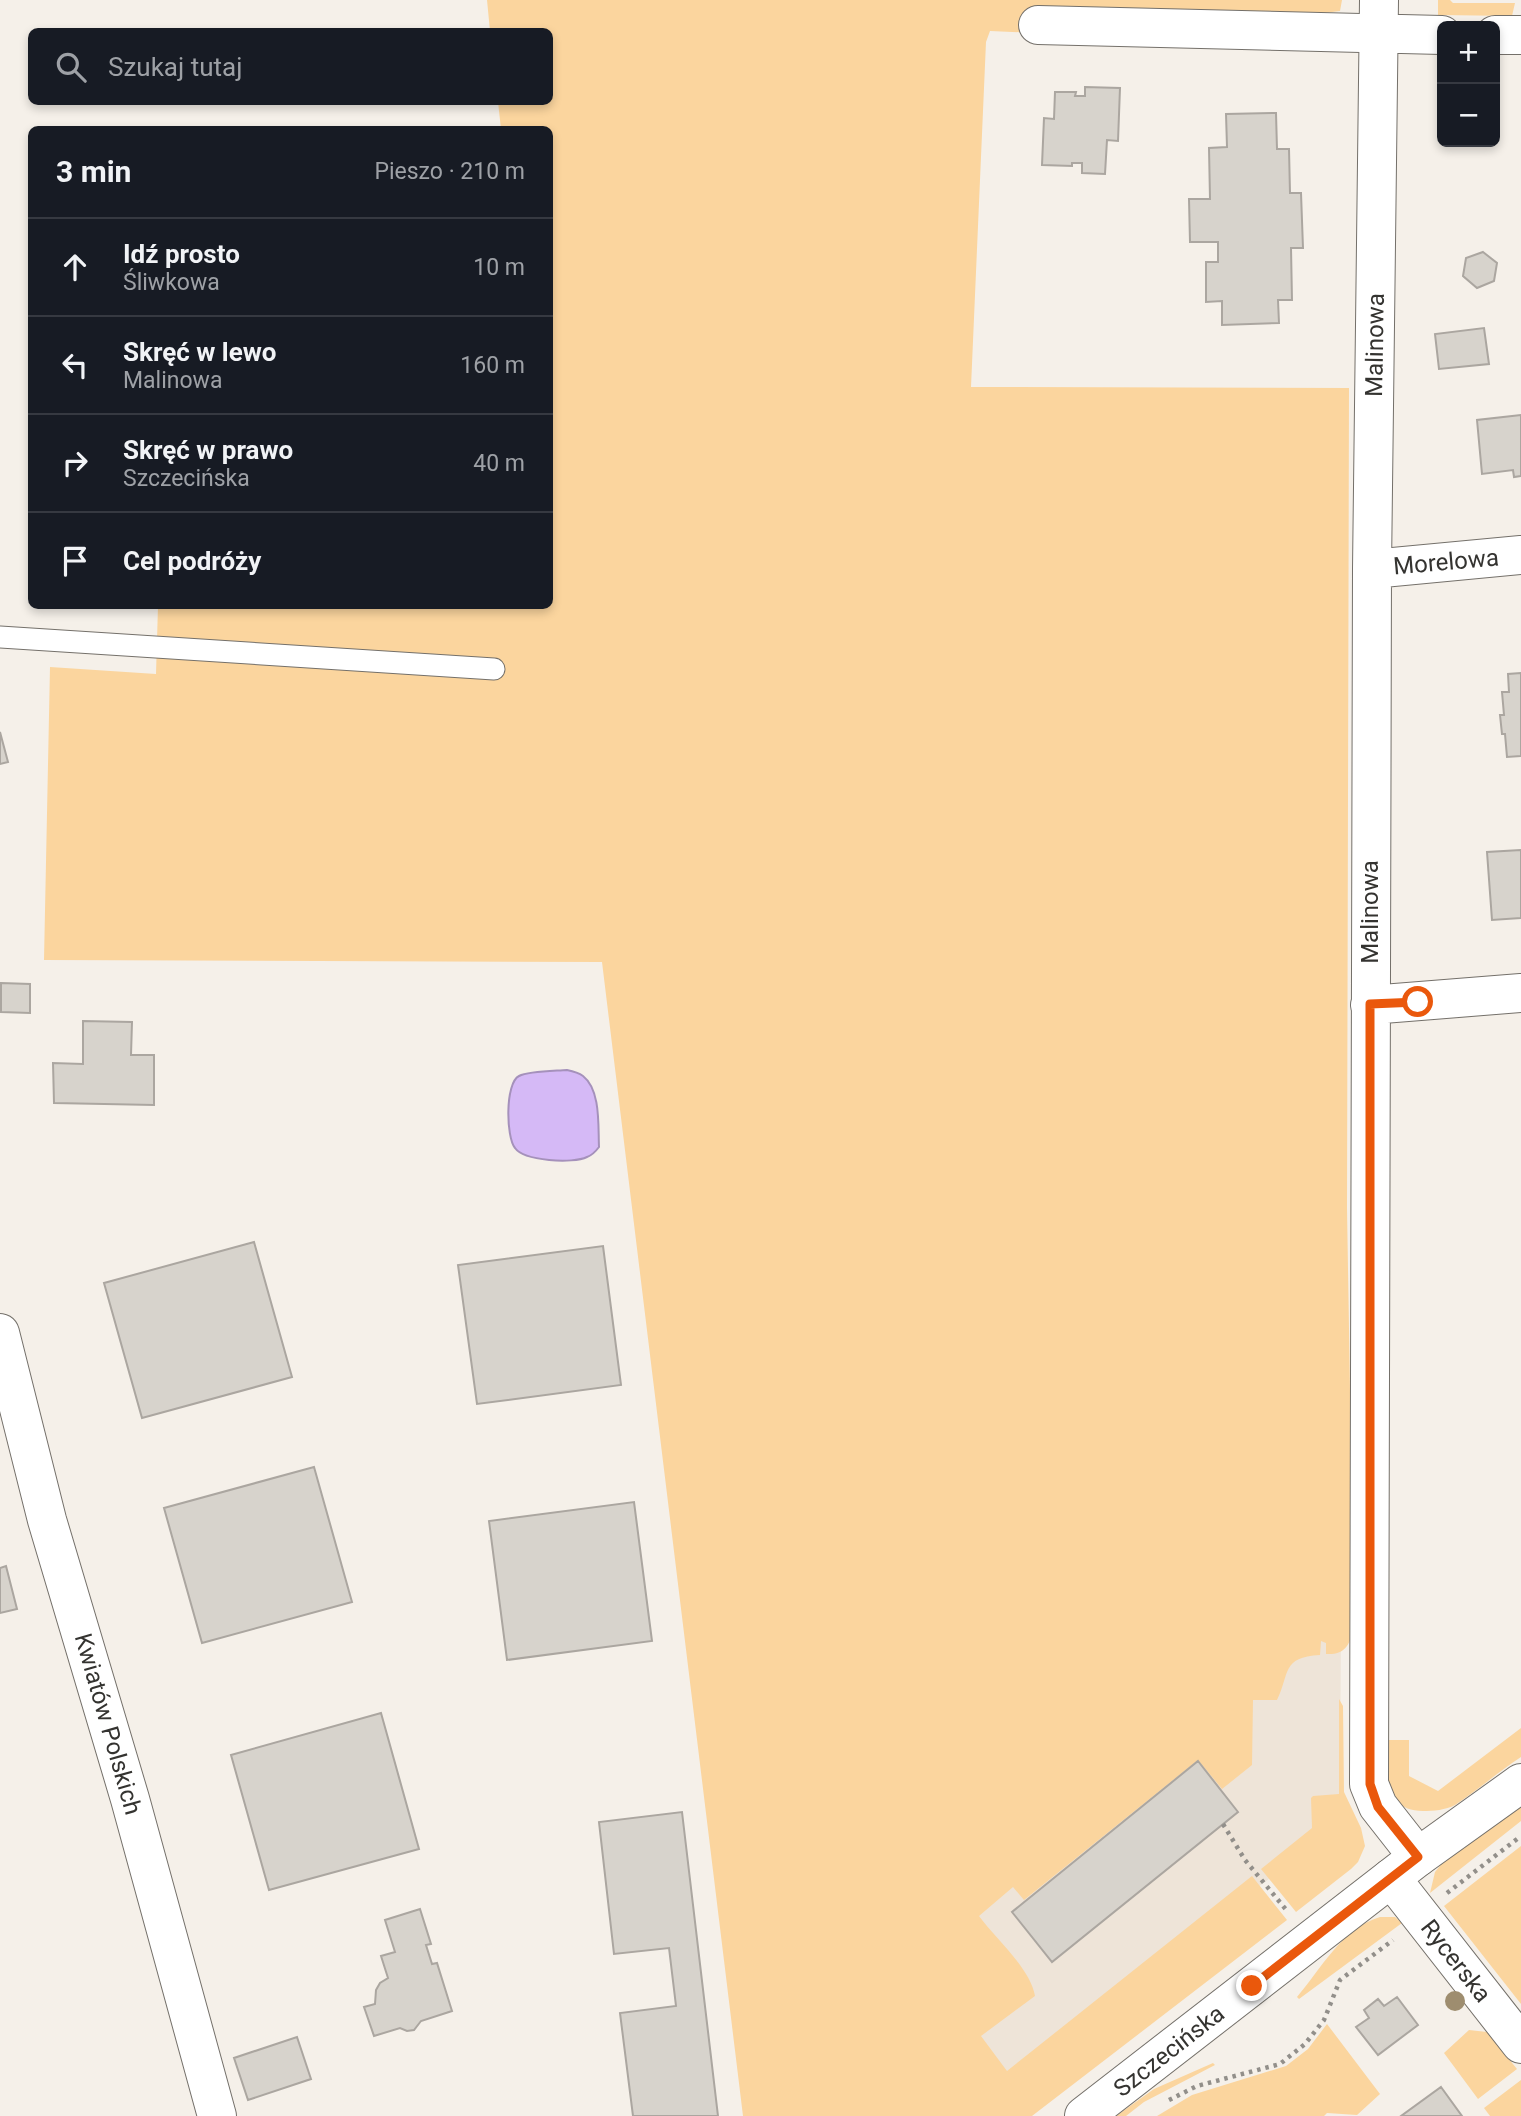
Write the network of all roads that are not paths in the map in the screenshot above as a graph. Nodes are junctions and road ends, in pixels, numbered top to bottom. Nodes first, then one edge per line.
1 (1379, 18) edge
2 (1038, 25) dead end
3 (1437, 34) edge
4 (1500, 35) edge
5 (1521, 35) edge
6 (1521, 555) edge
7 (1372, 569) junction
8 (0, 637) edge
9 (494, 669) dead end
10 (1521, 993) edge
11 (1370, 1004) junction
12 (0, 1333) edge
13 (1521, 1783) edge
14 (1405, 1868) junction
15 (1521, 2044) edge
16 (217, 2116) edge
17 (1084, 2116) edge

1 - 2 street
1 - 3 street
1 - 7 street, Malinowa
4 - 5 street
6 - 7 street, Morelowa
7 - 11 street, Malinowa
8 - 9 lane
10 - 11 street
11 - 14 street, Malinowa
12 - 16 street, Kwiatów Polskich
13 - 14 street, Szczecińska
14 - 15 street, Rycerska
14 - 17 street, Szczecińska

